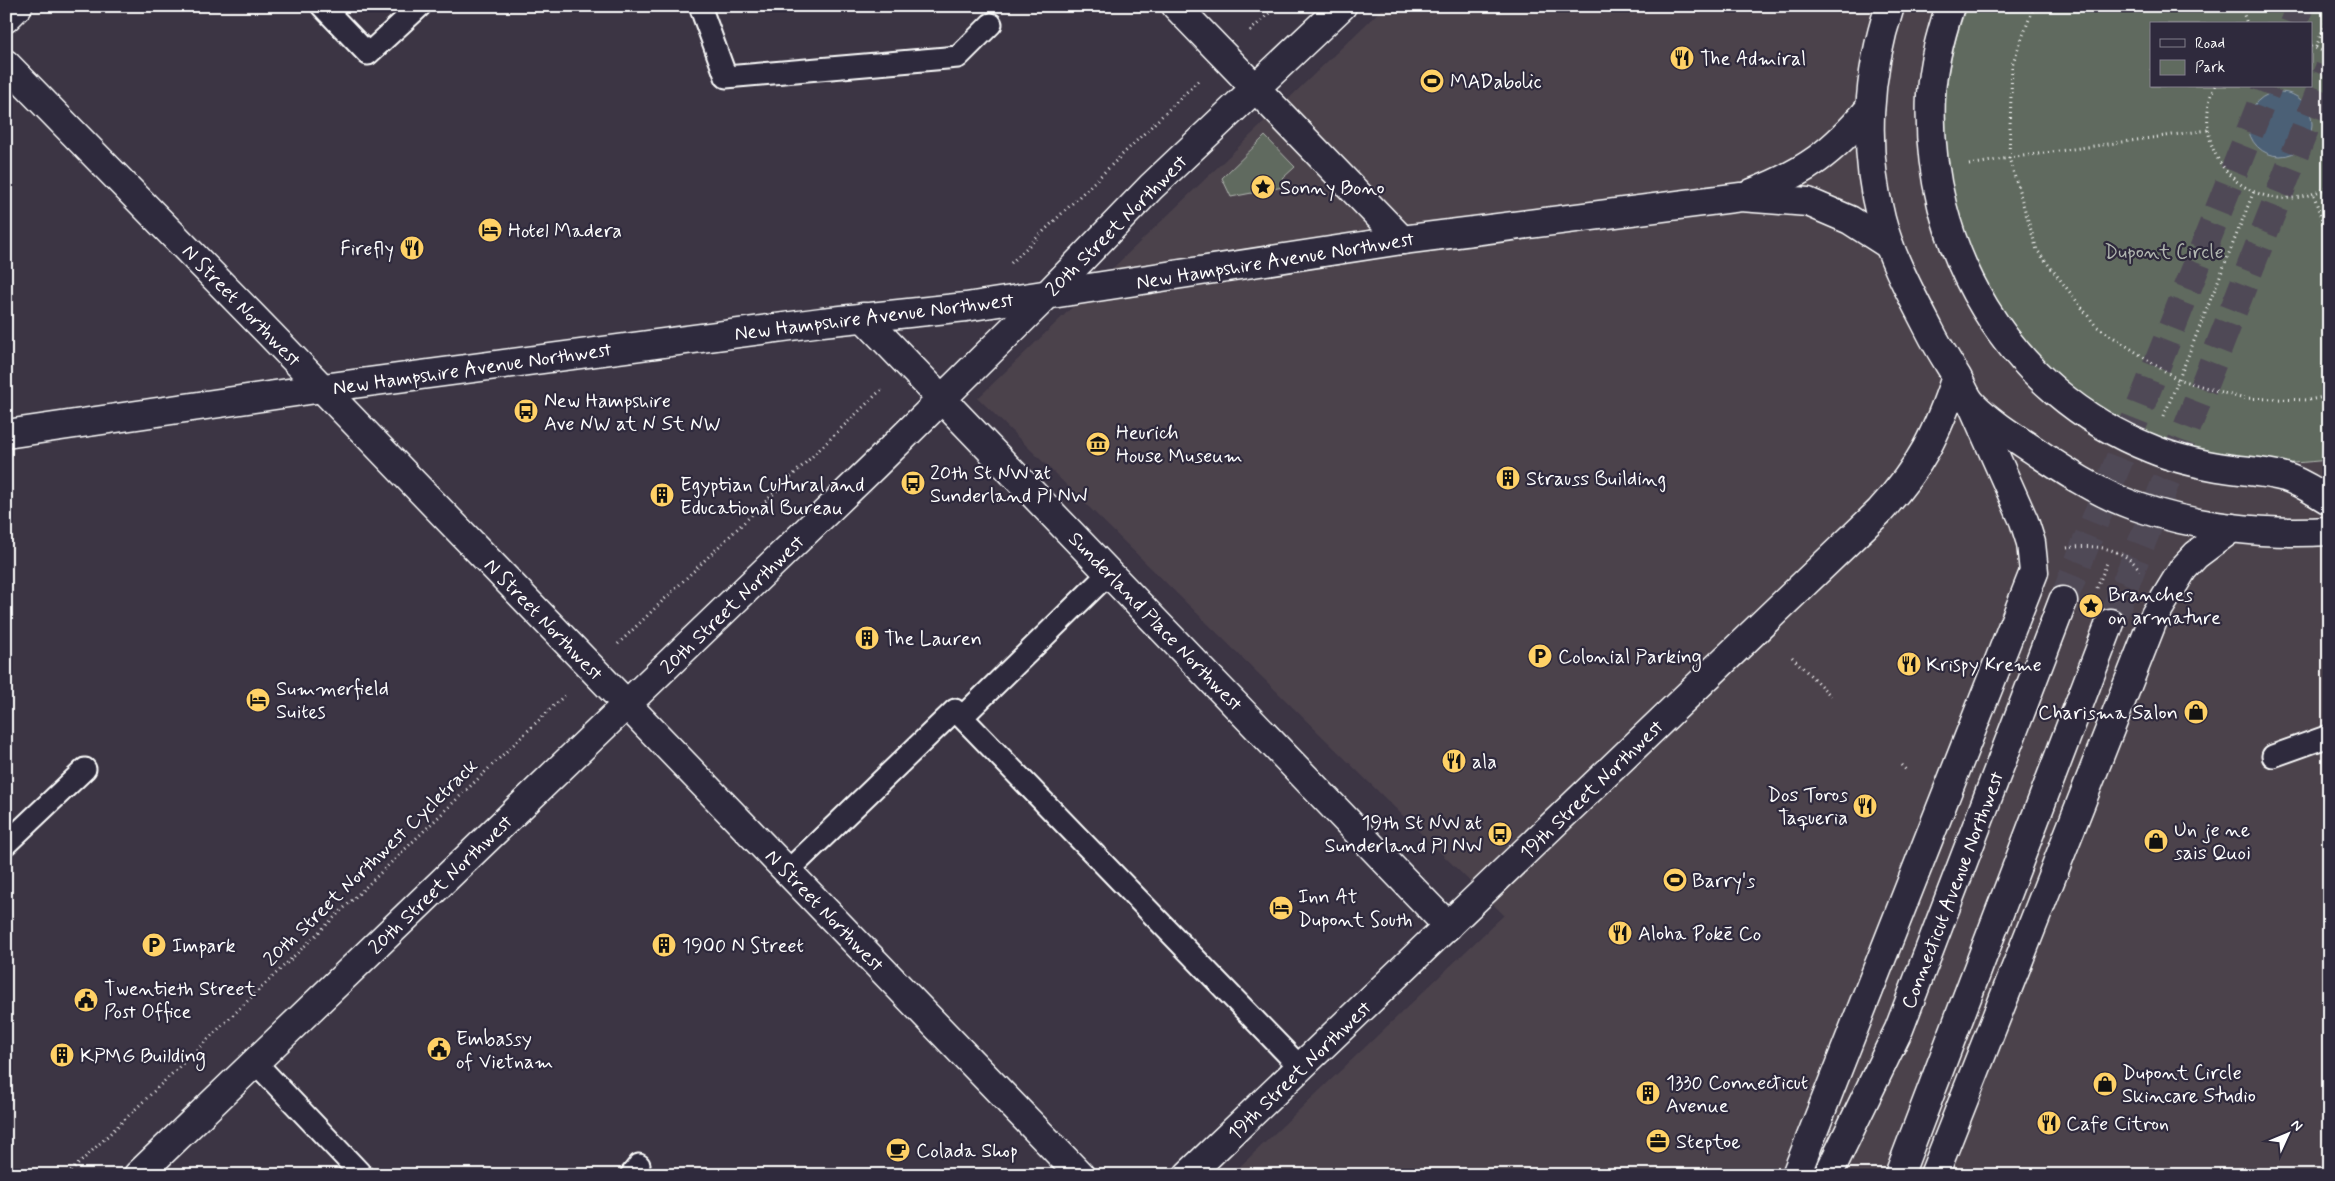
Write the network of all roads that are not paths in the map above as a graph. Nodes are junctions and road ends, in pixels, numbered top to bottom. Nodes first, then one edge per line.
1 (18, 6) edge
2 (322, 6) edge
3 (420, 6) edge
4 (700, 6) edge
5 (1176, 6) edge
6 (1342, 6) edge
7 (1890, 6) edge
8 (1950, 6) edge
9 (6, 18) edge
10 (991, 24) dead end
11 (6, 64) edge
12 (1256, 88) junction
13 (1870, 108) junction
14 (1741, 197) junction
15 (1402, 240) junction
16 (1889, 245) junction
17 (1048, 294) junction
18 (864, 317) junction
19 (1956, 377) junction
20 (323, 388) junction
21 (942, 398) junction
22 (1972, 404) junction
23 (6, 434) edge
24 (2329, 500) edge
25 (2232, 528) junction
26 (2329, 531) edge
27 (1109, 572) junction
28 (2063, 601) tunnel mouth
29 (2110, 623) tunnel mouth
30 (626, 705) junction
31 (962, 717) junction
32 (2329, 736) edge
33 (2273, 756) dead end
34 (85, 769) dead end
35 (6, 844) edge
36 (788, 871) junction
37 (1448, 926) junction
38 (255, 1062) junction
39 (1301, 1068) junction
40 (138, 1175) edge
41 (362, 1175) edge
42 (1080, 1175) edge
43 (1188, 1175) edge
44 (1796, 1175) edge
45 (1828, 1175) edge
46 (1899, 1175) edge
47 (1934, 1175) edge

1 - 9 main road
2 - 3 lane
4 - 10 lane
5 - 12 main road
6 - 12 main road, 20th Street Northwest
7 - 13 main road
8 - 24 main road
11 - 20 main road, N Street Northwest
12 - 15 main road
12 - 17 main road, 20th Street Northwest
13 - 14 main road, New Hampshire Avenue Northwest
13 - 16 main road
14 - 15 main road, New Hampshire Avenue Northwest
14 - 16 main road, New Hampshire Avenue Northwest
15 - 17 main road, New Hampshire Avenue Northwest
16 - 19 main road
17 - 18 main road, New Hampshire Avenue Northwest
17 - 21 main road, 20th Street Northwest
18 - 20 main road, New Hampshire Avenue Northwest
18 - 21 main road, Sunderland Place Northwest
19 - 22 main road
19 - 37 main road, 19th Street Northwest
20 - 23 main road, New Hampshire Avenue Northwest
20 - 30 main road, N Street Northwest
21 - 27 main road, Sunderland Place Northwest
21 - 30 main road, 20th Street Northwest
22 - 25 main road
22 - 44 main road
25 - 26 main road
25 - 47 main road
27 - 31 lane
27 - 37 main road, Sunderland Place Northwest
28 - 45 main road, Connecticut Avenue Northwest
29 - 46 main road
30 - 36 main road, N Street Northwest
30 - 38 main road, 20th Street Northwest
31 - 36 lane
31 - 39 lane
32 - 33 lane
34 - 35 lane
36 - 42 main road, N Street Northwest
37 - 39 main road, 19th Street Northwest
38 - 40 main road, 20th Street Northwest
38 - 41 lane
39 - 43 main road, 19th Street Northwest

